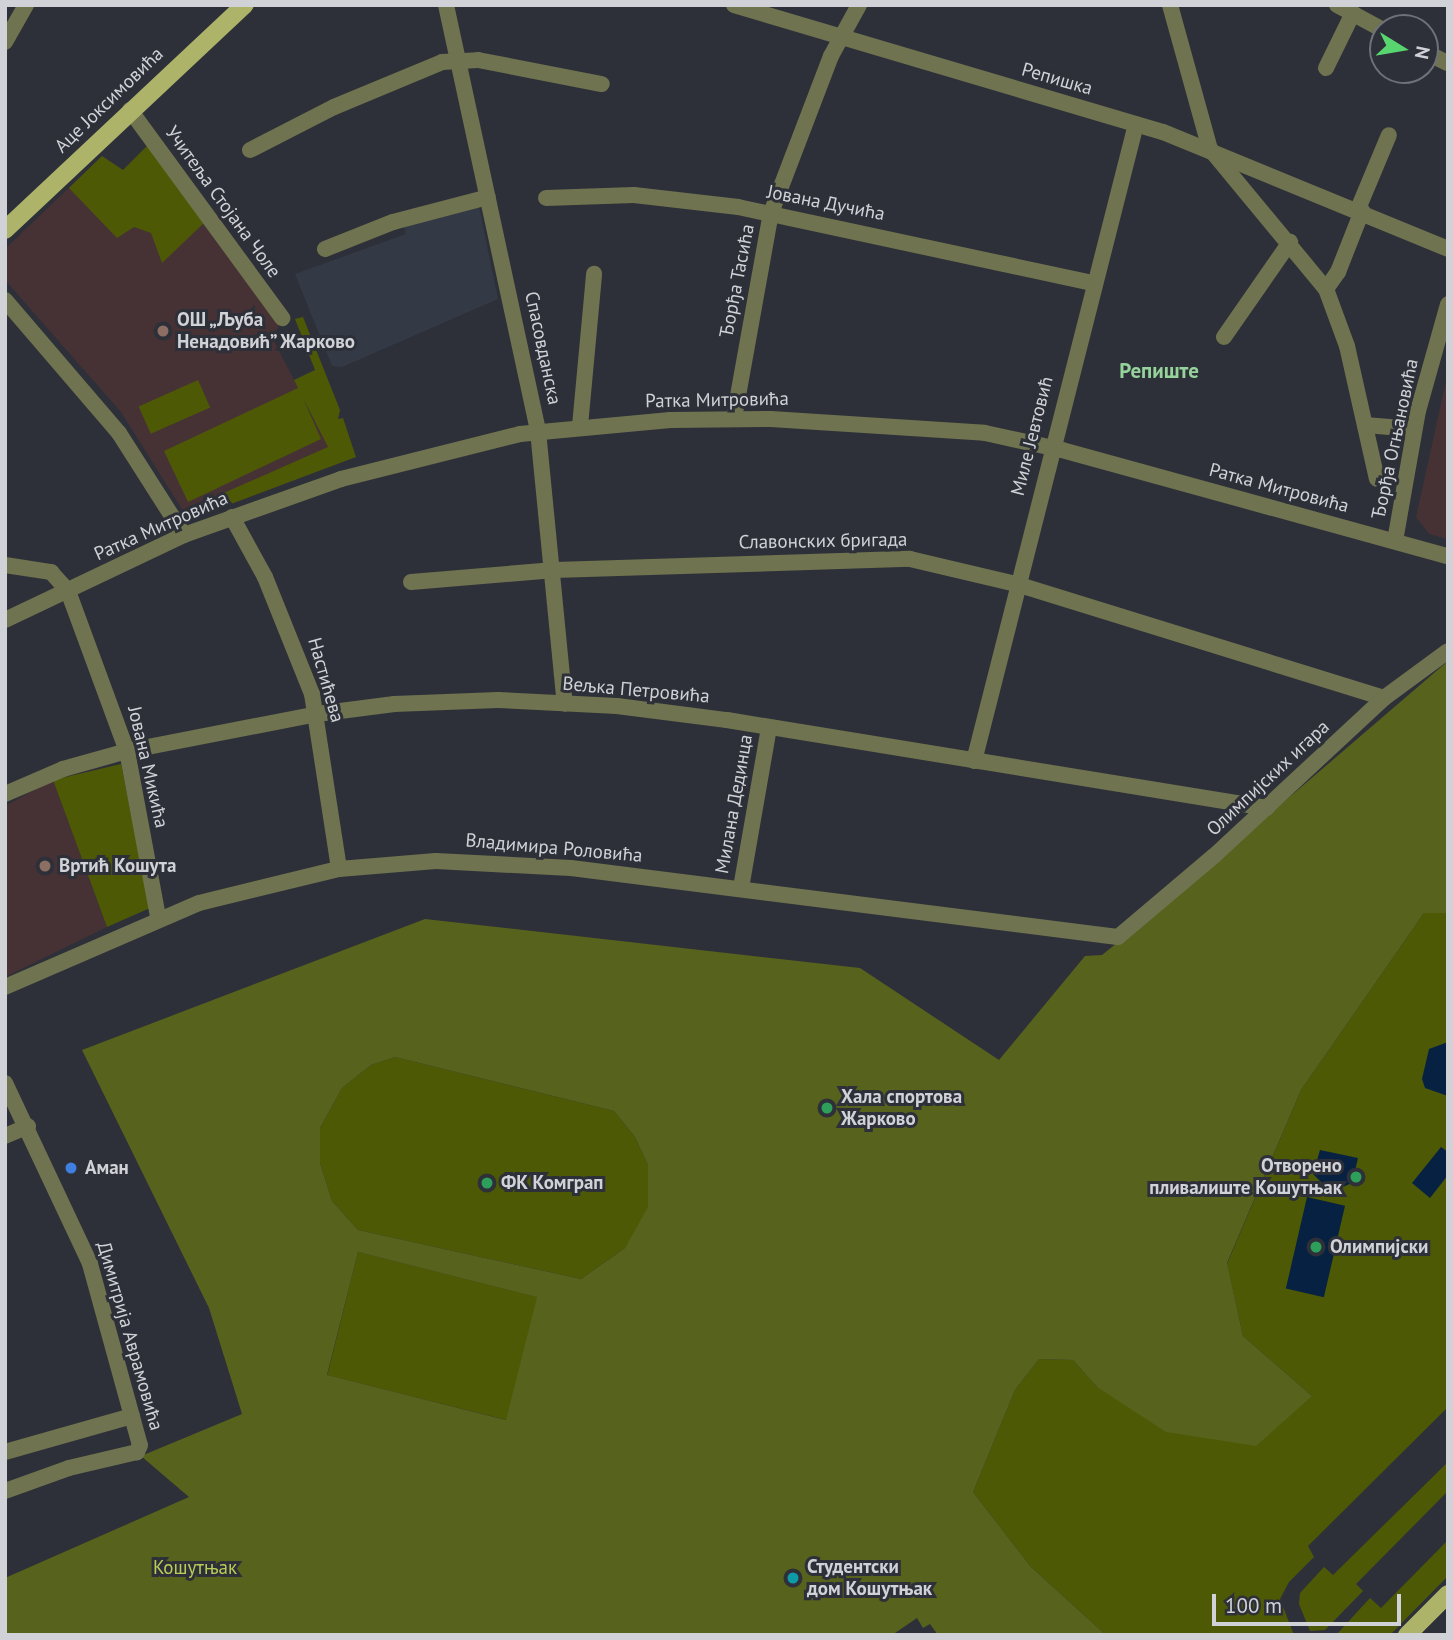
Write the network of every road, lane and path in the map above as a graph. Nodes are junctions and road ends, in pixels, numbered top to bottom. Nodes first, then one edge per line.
1 (26, 5) edge
2 (245, 5) edge
3 (446, 5) edge
4 (734, 5) edge
5 (859, 5) edge
6 (1170, 5) edge
7 (1337, 5) edge
8 (1353, 13) junction
9 (1369, 22) edge
10 (840, 38) junction
11 (5, 42) edge
12 (458, 60) junction
13 (1326, 68) dead end
14 (603, 83) dead end
15 (130, 110) junction
16 (1136, 124) junction
17 (1389, 135) dead end
18 (1210, 149) junction
19 (250, 150) dead end
20 (488, 197) junction
21 (546, 198) dead end
22 (1360, 210) junction
23 (771, 213) junction
24 (5, 230) edge
25 (1290, 242) junction
26 (1448, 248) edge
27 (325, 249) dead end
28 (594, 274) dead end
29 (1093, 282) junction
30 (1326, 289) junction
31 (5, 300) edge
32 (1448, 304) edge
33 (282, 318) dead end
34 (1224, 337) dead end
35 (734, 418) junction
36 (1365, 425) junction
37 (580, 426) junction
38 (1415, 429) junction
39 (538, 431) junction
40 (1051, 447) junction
41 (1377, 479) dead end
42 (232, 517) junction
43 (184, 535) junction
44 (1395, 541) junction
45 (1448, 556) edge
46 (5, 565) edge
47 (554, 570) junction
48 (411, 582) dead end
49 (1016, 584) junction
50 (68, 591) junction
51 (5, 620) edge
52 (1448, 651) edge
53 (1384, 698) junction
54 (565, 704) junction
55 (317, 715) junction
56 (769, 727) junction
57 (127, 751) junction
58 (974, 761) junction
59 (5, 794) edge
60 (1267, 808) junction
61 (339, 869) junction
62 (741, 888) junction
63 (158, 917) junction
64 (1118, 937) joint
65 (5, 986) edge
66 (5, 1083) edge
67 (28, 1126) junction
68 (5, 1136) edge
69 (132, 1416) junction
70 (5, 1452) edge
71 (5, 1491) edge
72 (1448, 1594) edge
73 (1407, 1635) edge

1 - 11 street
2 - 15 main road, Аце Јоксимовића
3 - 12 street, Спасовданска
4 - 10 street, Репишка
5 - 10 street, Ђорђа Тасића
6 - 18 street
7 - 8 street
8 - 9 street
8 - 13 street
10 - 16 street, Репишка
10 - 23 street, Ђорђа Тасића
12 - 14 street
12 - 19 street
12 - 20 street, Спасовданска
15 - 24 main road, Аце Јоксимовића
15 - 33 street, Учитеља Стојана Чоле
16 - 18 street, Репишка
16 - 29 street, Миле Јевтовић
17 - 22 street
18 - 22 street, Репишка
18 - 25 street
20 - 27 street
20 - 39 street, Спасовданска
21 - 23 street, Јована Дучића
22 - 26 street, Репишка
22 - 30 street
23 - 29 street, Јована Дучића
23 - 35 street, Ђорђа Тасића
25 - 30 street
25 - 34 street
28 - 37 street
29 - 40 street, Миле Јевтовић
30 - 36 street
31 - 43 street
32 - 38 street, Ђорђа Огњановића
35 - 37 street, Ратка Митровића
35 - 40 street, Ратка Митровића
36 - 38 street
36 - 41 street
37 - 39 street, Ратка Митровића
38 - 44 street, Ђорђа Огњановића
39 - 42 street, Ратка Митровића
39 - 47 street, Спасовданска
40 - 44 street, Ратка Митровића
40 - 49 street, Миле Јевтовић
42 - 43 street, Ратка Митровића
42 - 55 street, Настићева
43 - 50 street, Ратка Митровића
44 - 45 street, Ратка Митровића
46 - 50 street
47 - 48 street, Славонских бригада
47 - 49 street, Славонских бригада
47 - 54 street, Спасовданска
49 - 53 street, Славонских бригада
49 - 58 street, Миле Јевтовић
50 - 51 street, Ратка Митровића
50 - 57 street, Јована Микића
52 - 53 street, Олимпијских игара
53 - 60 street, Олимпијских игара
54 - 55 street, Вељка Петровића
54 - 56 street, Вељка Петровића
55 - 57 street, Вељка Петровића
55 - 61 street, Настићева
56 - 58 street, Вељка Петровића
56 - 62 street, Милана Дединца
57 - 59 street, Вељка Петровића
57 - 63 street, Јована Микића
58 - 60 street, Вељка Петровића
60 - 64 street, Олимпијских игара
61 - 62 street, Владимира Роловића
61 - 63 street, Владимира Роловића
62 - 64 street, Владимира Роловића
63 - 65 street, Владимира Роловића
66 - 67 street, Димитрија Аврамовића
67 - 68 street
67 - 69 street, Димитрија Аврамовића
69 - 70 street
69 - 71 street, Димитрија Аврамовића
72 - 73 main road

